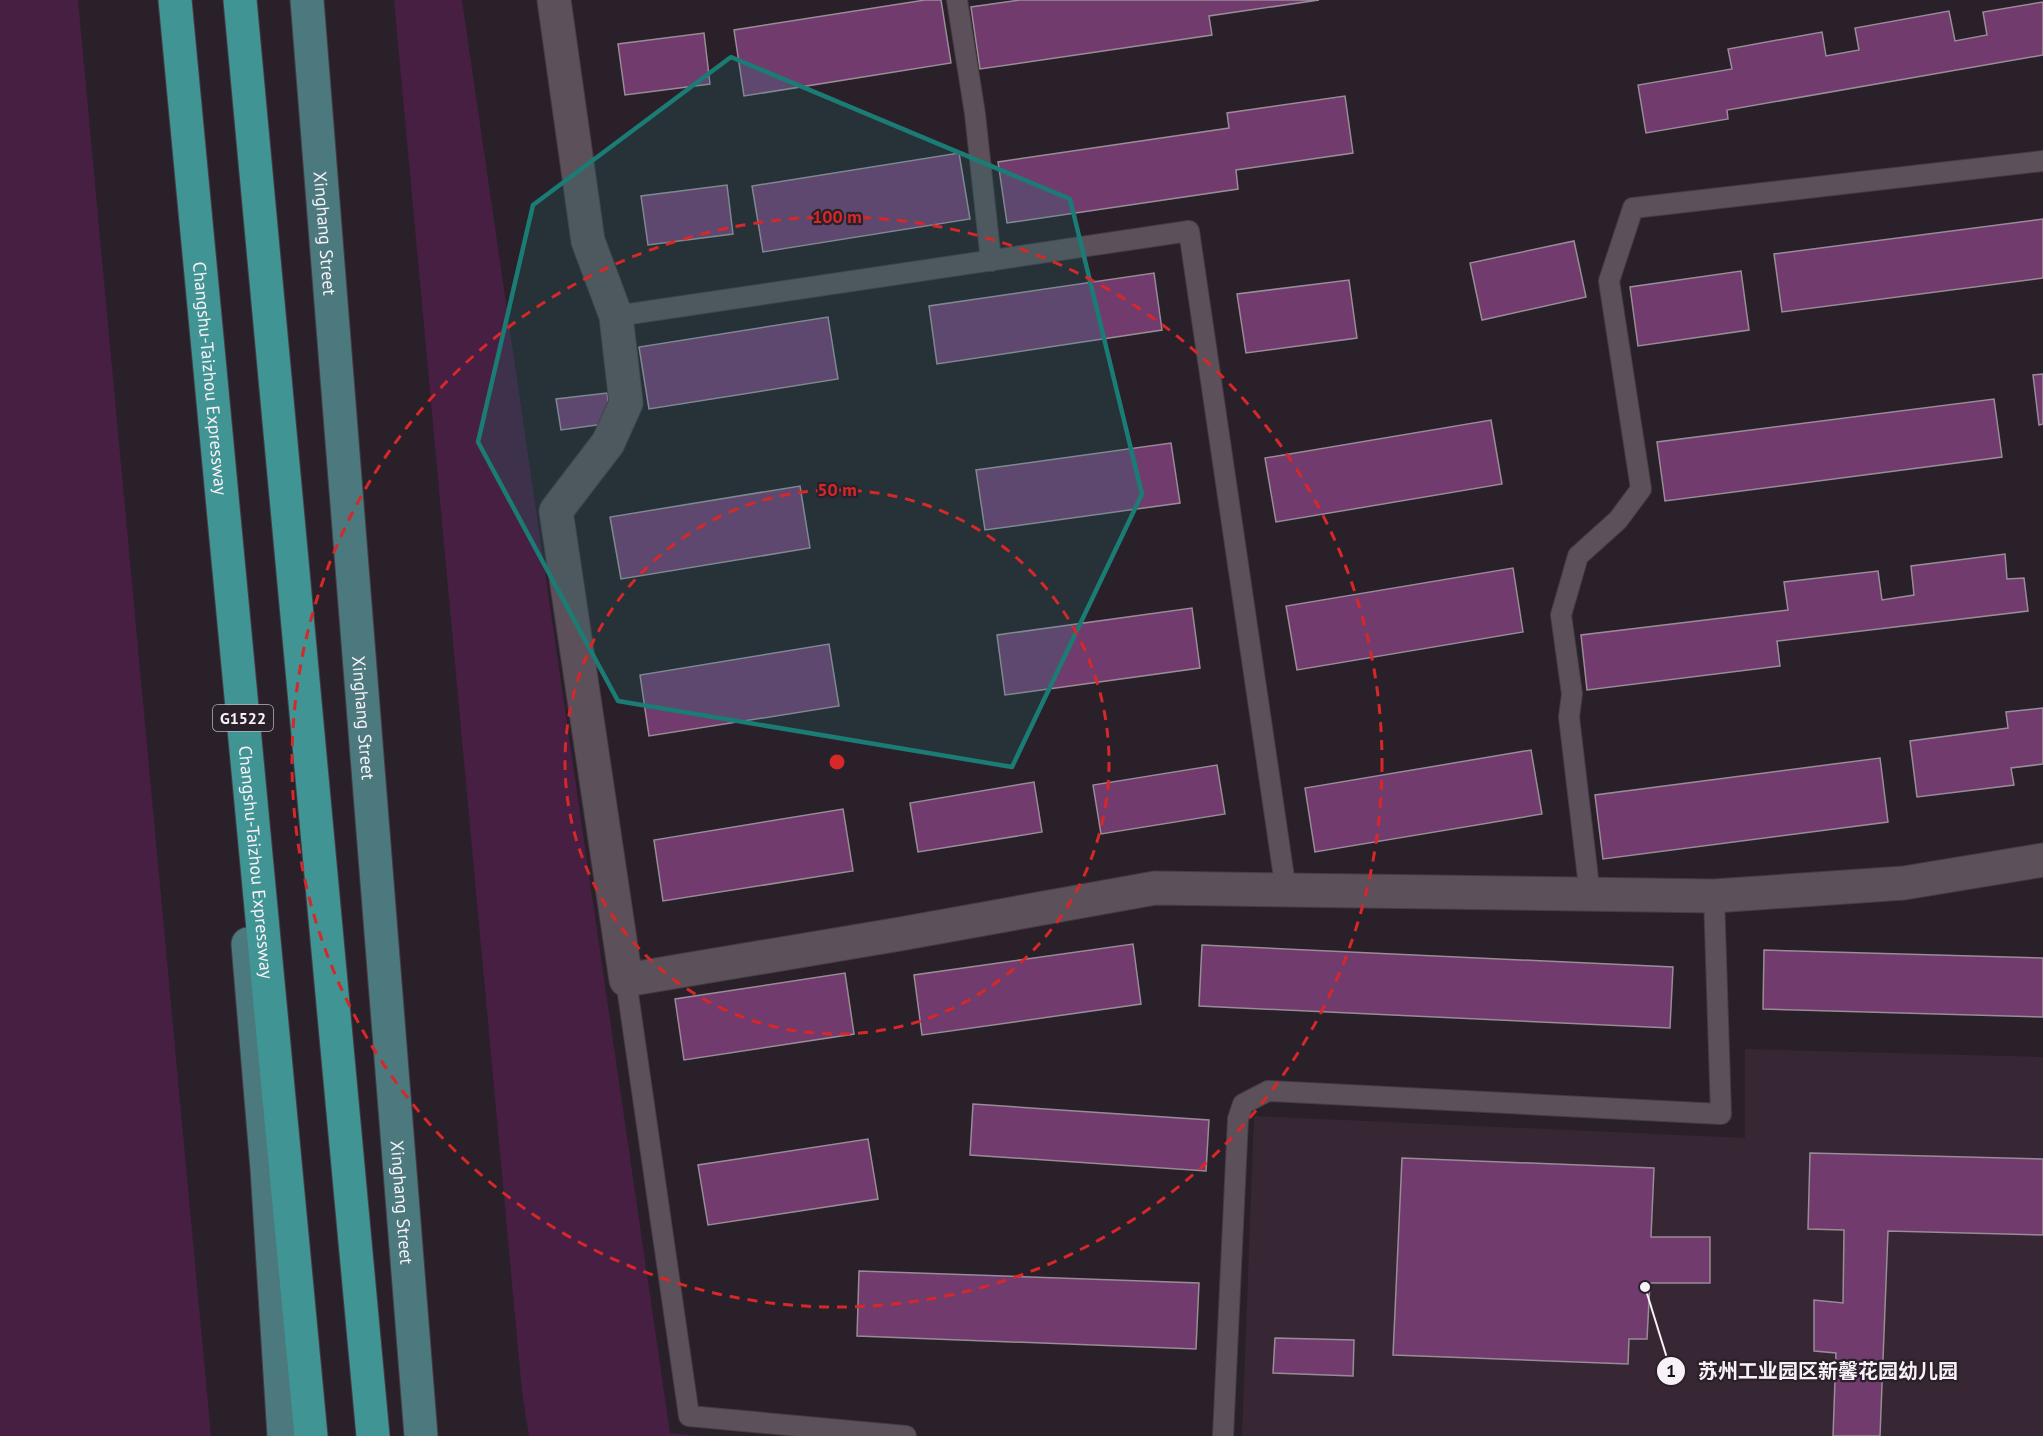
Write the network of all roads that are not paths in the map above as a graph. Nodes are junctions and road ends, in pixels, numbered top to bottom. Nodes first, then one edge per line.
1 (175, 0) edge
2 (240, 0) edge
3 (307, 0) edge
4 (554, 0) edge
5 (957, 0) edge
6 (2043, 161) edge
7 (991, 261) junction
8 (616, 316) junction
9 (2043, 860) edge
10 (1286, 891) junction
11 (1590, 895) junction
12 (1714, 896) junction
13 (626, 980) junction
14 (284, 1436) edge
15 (311, 1436) edge
16 (374, 1436) edge
17 (421, 1436) edge
18 (906, 1436) edge
19 (1223, 1436) edge

1 - 14 main road
1 - 15 highway, Changshu-Taizhou Expressway / G1522
2 - 16 highway
3 - 17 main road, Xinghang Street
4 - 8 street
5 - 7 lane
6 - 11 lane
7 - 8 lane
7 - 10 lane
8 - 13 street
9 - 12 street
10 - 11 street
10 - 13 street
11 - 12 street
12 - 19 lane
13 - 18 lane

